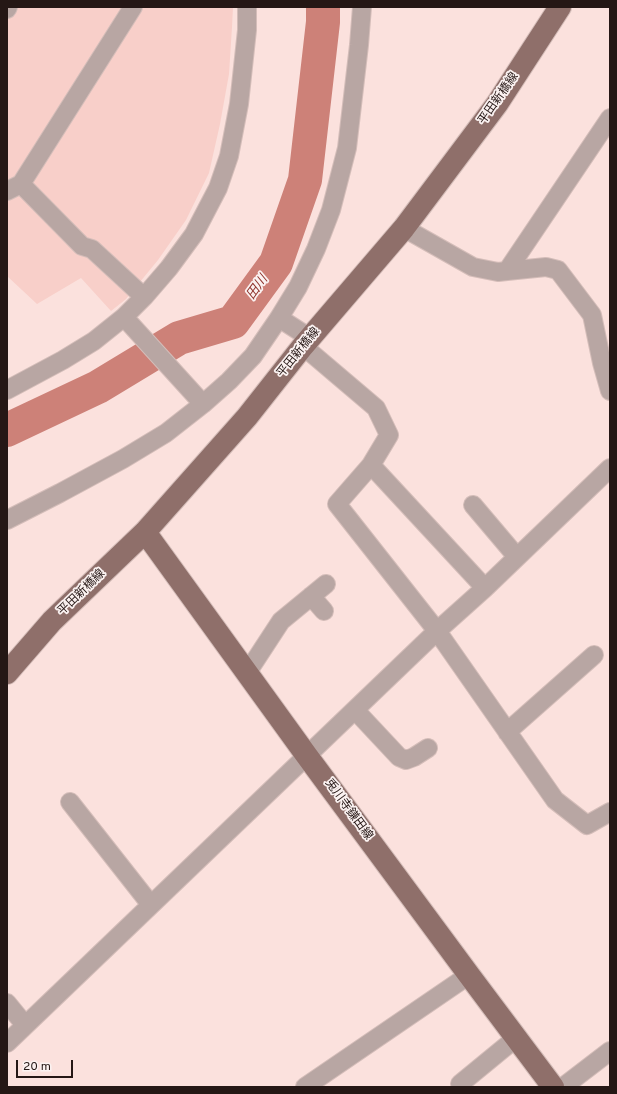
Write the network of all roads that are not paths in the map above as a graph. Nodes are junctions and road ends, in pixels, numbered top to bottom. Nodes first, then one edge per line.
1 (134, 7) edge
2 (248, 7) edge
3 (362, 7) edge
4 (560, 7) edge
5 (610, 118) edge
6 (14, 187) edge
7 (404, 228) junction
8 (507, 271) junction
9 (144, 297) junction
10 (279, 318) junction
11 (127, 320) junction
12 (307, 342) junction
13 (7, 390) edge
14 (610, 391) edge
15 (201, 402) junction
16 (371, 465) junction
17 (610, 468) edge
18 (473, 505) dead end
19 (7, 520) edge
20 (145, 532) junction
21 (517, 557) junction
22 (326, 584) dead end
23 (485, 588) junction
24 (311, 596) junction
25 (324, 611) dead end
26 (438, 631) junction
27 (594, 655) dead end
28 (247, 672) junction
29 (7, 673) edge
30 (355, 710) junction
31 (507, 732) junction
32 (428, 748) dead end
33 (307, 756) junction
34 (70, 802) dead end
35 (610, 812) edge
36 (151, 905) junction
37 (469, 975) junction
38 (7, 1003) edge
39 (26, 1025) junction
40 (516, 1038) junction
41 (7, 1043) edge
42 (610, 1051) edge
43 (460, 1084) dead end
44 (305, 1087) edge
45 (553, 1087) edge
46 (563, 1087) edge

1 - 6 street
2 - 9 street
3 - 10 street
4 - 7 main road, 平田新橋線
5 - 8 street
6 - 9 street
7 - 8 street
7 - 12 main road, 平田新橋線
8 - 14 street
9 - 11 street
10 - 12 street
10 - 15 street
11 - 13 street
11 - 15 street
12 - 16 street
12 - 20 main road, 平田新橋線
15 - 19 street
16 - 23 street
16 - 26 street
17 - 21 street
18 - 21 street
20 - 28 main road, 兎川寺鎌田線
20 - 29 main road, 平田新橋線
21 - 23 street
22 - 24 street
23 - 26 street
24 - 25 street
24 - 28 street
26 - 30 street
26 - 31 street
27 - 31 street
28 - 33 main road, 兎川寺鎌田線
30 - 32 street
30 - 33 street
31 - 35 street
33 - 36 street
33 - 37 main road, 兎川寺鎌田線
34 - 36 street
36 - 39 street
37 - 40 main road, 兎川寺鎌田線
37 - 44 street
38 - 39 street
39 - 41 street
40 - 43 street
40 - 45 main road, 兎川寺鎌田線
42 - 46 street

